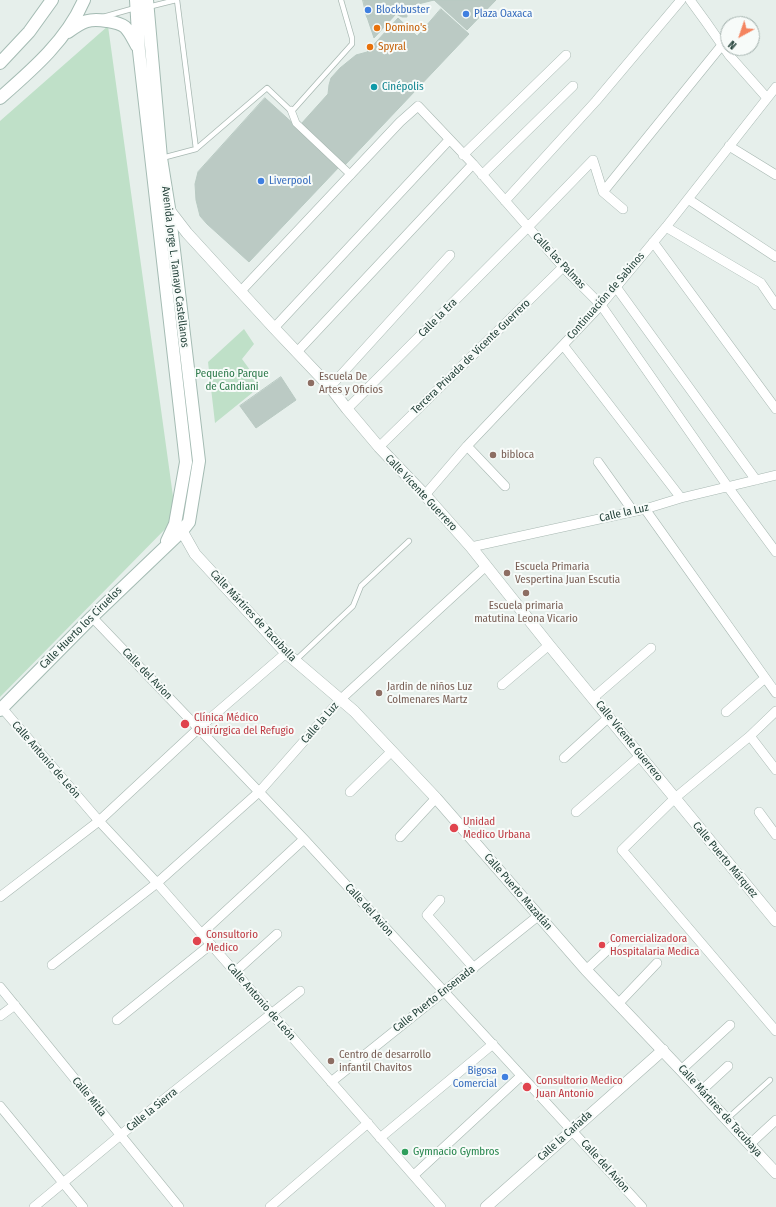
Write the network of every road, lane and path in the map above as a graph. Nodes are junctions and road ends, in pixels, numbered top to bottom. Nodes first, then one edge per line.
1 (52, 0) edge
2 (84, 0) edge
3 (176, 0) edge
4 (341, 0) edge
5 (681, 0) edge
6 (690, 0) edge
7 (142, 4) edge
8 (94, 19) junction
9 (63, 36) junction
10 (720, 42) edge
11 (720, 47) edge
12 (139, 51) junction
13 (566, 55) dead end
14 (731, 56) edge
15 (0, 63) edge
16 (573, 86) dead end
17 (776, 88) edge
18 (0, 98) edge
19 (767, 98) junction
20 (291, 110) junction
21 (449, 140) junction
22 (729, 146) junction
23 (196, 149) junction
24 (463, 155) junction
25 (156, 160) junction
26 (473, 164) junction
27 (351, 175) junction
28 (482, 175) junction
29 (776, 175) edge
30 (603, 192) junction
31 (156, 197) junction
32 (688, 199) junction
33 (505, 201) junction
34 (169, 208) junction
35 (624, 209) dead end
36 (528, 227) junction
37 (666, 227) junction
38 (653, 242) junction
39 (450, 255) dead end
40 (776, 257) edge
41 (563, 267) junction
42 (616, 287) junction
43 (240, 292) junction
44 (601, 305) junction
45 (776, 305) edge
46 (274, 328) junction
47 (563, 345) junction
48 (186, 350) junction
49 (173, 352) junction
50 (297, 352) junction
51 (330, 387) junction
52 (347, 409) junction
53 (776, 409) edge
54 (467, 446) junction
55 (378, 447) junction
56 (598, 462) dead end
57 (776, 475) edge
58 (756, 480) junction
59 (505, 486) dead end
60 (728, 487) junction
61 (425, 495) junction
62 (681, 498) junction
63 (645, 509) junction
64 (633, 511) junction
65 (178, 528) junction
66 (409, 541) dead end
67 (471, 546) junction
68 (776, 552) edge
69 (486, 566) junction
70 (92, 617) junction
71 (549, 645) junction
72 (651, 648) dead end
73 (286, 653) junction
74 (294, 661) junction
75 (765, 678) junction
76 (502, 685) dead end
77 (776, 693) edge
78 (593, 698) junction
79 (341, 699) junction
80 (1, 709) edge
81 (776, 711) edge
82 (726, 712) dead end
83 (609, 717) junction
84 (199, 728) junction
85 (750, 736) junction
86 (392, 751) junction
87 (640, 756) junction
88 (564, 758) dead end
89 (776, 770) edge
90 (260, 791) junction
91 (350, 792) dead end
92 (436, 798) junction
93 (675, 798) junction
94 (576, 812) dead end
95 (758, 812) dead end
96 (99, 821) junction
97 (776, 835) edge
98 (400, 837) dead end
99 (304, 839) junction
100 (157, 883) junction
101 (0, 897) edge
102 (440, 900) dead end
103 (538, 916) junction
104 (776, 921) edge
105 (201, 934) junction
106 (277, 934) dead end
107 (616, 942) dead end
108 (210, 945) junction
109 (657, 963) dead end
110 (52, 965) dead end
111 (474, 968) junction
112 (586, 970) junction
113 (235, 972) junction
114 (0, 987) edge
115 (300, 991) dead end
116 (443, 991) junction
117 (618, 1004) junction
118 (15, 1005) junction
119 (272, 1014) junction
120 (0, 1016) edge
121 (117, 1020) dead end
122 (730, 1026) dead end
123 (776, 1031) edge
124 (493, 1044) junction
125 (663, 1050) junction
126 (728, 1066) dead end
127 (681, 1070) junction
128 (521, 1076) junction
129 (770, 1080) dead end
130 (331, 1082) junction
131 (701, 1090) junction
132 (0, 1106) edge
133 (726, 1119) junction
134 (776, 1120) edge
135 (368, 1123) junction
136 (572, 1130) junction
137 (120, 1135) junction
138 (380, 1138) junction
139 (750, 1144) junction
140 (776, 1173) edge
141 (414, 1175) junction
142 (63, 1183) junction
143 (34, 1207) edge
144 (83, 1207) edge
145 (179, 1207) edge
146 (270, 1207) edge
147 (441, 1207) edge
148 (486, 1207) edge
149 (642, 1207) edge

1 - 15 main road
2 - 9 main road
3 - 7 lane
3 - 23 lane
4 - 20 lane
5 - 33 street
6 - 10 street
7 - 8 lane
7 - 12 main road, Avenida Jorge L. Tamayo Castellanos
7 - 25 main road, Avenida Jorge L. Tamayo Castellanos
8 - 9 main road
8 - 12 main road
9 - 18 main road
11 - 30 street
12 - 25 main road, Avenida Jorge L. Tamayo Castellanos
13 - 24 street
14 - 19 street
16 - 28 street
17 - 19 street, Continuación de Sabinos
19 - 22 street, Continuación de Sabinos
20 - 23 lane
20 - 27 street
21 - 24 street, Calle las Palmas
21 - 27 street, Calle las Palmas
21 - 46 street
22 - 29 street
22 - 32 street, Continuación de Sabinos
23 - 25 lane
24 - 26 street, Calle las Palmas
25 - 31 main road, Avenida Jorge L. Tamayo Castellanos
25 - 34 main road, Avenida Jorge L. Tamayo Castellanos
26 - 28 street, Calle las Palmas
26 - 50 street
27 - 43 street
28 - 33 street, Calle las Palmas
30 - 35 street
30 - 36 street, Calle la Era
31 - 34 street, Calle Vicente Guerrero
31 - 49 main road, Avenida Jorge L. Tamayo Castellanos
32 - 37 street, Continuación de Sabinos
32 - 40 street
33 - 36 street, Calle las Palmas
34 - 43 street, Calle Vicente Guerrero
34 - 48 main road, Avenida Jorge L. Tamayo Castellanos
36 - 41 street, Calle las Palmas
36 - 52 street, Calle la Era
37 - 38 street, Continuación de Sabinos
37 - 45 street
38 - 42 street, Continuación de Sabinos
38 - 53 street
39 - 51 street
41 - 44 street, Calle las Palmas
41 - 55 street, Tercera Privada de Vicente Guerrero
42 - 44 street, Continuación de Sabinos
42 - 58 street
43 - 46 street, Calle Vicente Guerrero
44 - 47 street, Continuación de Sabinos
44 - 60 street, Calle las Palmas
46 - 50 street, Calle Vicente Guerrero
47 - 54 street, Continuación de Sabinos
47 - 62 street
48 - 49 street
48 - 65 main road, Avenida Jorge L. Tamayo Castellanos
49 - 65 main road, Avenida Jorge L. Tamayo Castellanos
50 - 51 street, Calle Vicente Guerrero
51 - 52 street, Calle Vicente Guerrero
52 - 55 street, Calle Vicente Guerrero
54 - 59 street
54 - 61 street, Continuación de Sabinos
55 - 61 street, Calle Vicente Guerrero
56 - 64 street
57 - 58 street, Calle la Luz
58 - 60 street, Calle la Luz
60 - 62 street, Calle la Luz
60 - 68 street, Calle las Palmas
61 - 67 street, Calle Vicente Guerrero
62 - 63 street, Calle la Luz
63 - 64 street, Calle la Luz
63 - 75 street
64 - 67 street, Calle la Luz
65 - 70 main road, Calle Huerto los Ciruelos
65 - 73 street, Calle Mártires de Tacuballa
66 - 74 lane
67 - 69 street, Calle Vicente Guerrero
69 - 71 street, Calle Vicente Guerrero
69 - 79 street, Calle la Luz
70 - 80 main road, Calle Huerto los Ciruelos
70 - 84 street, Calle del Avion
71 - 76 street
71 - 78 street, Calle Vicente Guerrero
72 - 78 street
73 - 74 street, Calle Mártires de Tacuballa
73 - 84 street
74 - 79 street, Calle Mártires de Tacuballa
75 - 77 street
75 - 82 street
78 - 83 street, Calle Vicente Guerrero
79 - 86 street, Calle Puerto Mazatlán
79 - 90 street, Calle la Luz
80 - 96 street, Calle Antonio de León
81 - 85 street
83 - 87 street, Calle Vicente Guerrero
83 - 88 street
84 - 90 street, Calle del Avion
84 - 96 street
85 - 89 street
85 - 93 street
86 - 91 street
86 - 92 street, Calle Puerto Mazatlán
87 - 93 street, Calle Vicente Guerrero
87 - 94 street
90 - 99 street, Calle del Avion
90 - 100 street, Calle la Luz
92 - 98 street
92 - 103 street, Calle Puerto Mazatlán
93 - 104 street, Calle Puerto Márquez
93 - 123 street
95 - 97 street
96 - 100 street, Calle Antonio de León
96 - 101 street
99 - 105 street
99 - 116 street, Calle del Avion
100 - 105 street, Calle Antonio de León
100 - 110 street, Calle la Luz
102 - 111 street
103 - 111 street, Calle Puerto Ensenada
103 - 112 street, Calle Puerto Mazatlán
105 - 108 street, Calle Antonio de León
106 - 113 street
107 - 112 street
108 - 113 street, Calle Antonio de León
108 - 121 street
109 - 117 street
111 - 116 street, Calle Puerto Ensenada
112 - 117 street, Calle Puerto Mazatlán
113 - 119 street, Calle Antonio de León
114 - 118 street, Calle Mitla
115 - 119 street, Calle la Sierra
116 - 124 street, Calle del Avion
116 - 130 street, Calle Puerto Ensenada
117 - 125 street, Calle Puerto Mazatlán
118 - 120 street
118 - 137 street, Calle Mitla
119 - 130 street, Calle Antonio de León
119 - 137 street, Calle la Sierra
122 - 127 street
124 - 128 street, Calle del Avion
124 - 138 street
125 - 127 street, Calle Mártires de Tacubaya
125 - 136 street, Calle la Cañada
126 - 131 street
127 - 131 street, Calle Mártires de Tacubaya
128 - 136 street, Calle del Avion
128 - 141 street
129 - 133 lane
130 - 135 street, Calle Antonio de León
131 - 133 street, Calle Mártires de Tacubaya
132 - 142 street
133 - 139 street, Calle Mártires de Tacubaya
134 - 139 street
135 - 138 street, Calle Antonio de León
135 - 146 street
136 - 148 street, Calle la Cañada
136 - 149 street, Calle del Avion
137 - 142 street, Calle la Sierra
137 - 145 street, Calle Mitla
138 - 141 street, Calle Antonio de León
139 - 140 street, Calle Mártires de Tacubaya
141 - 147 street, Calle Antonio de León
142 - 143 street, Calle la Sierra
142 - 144 street

